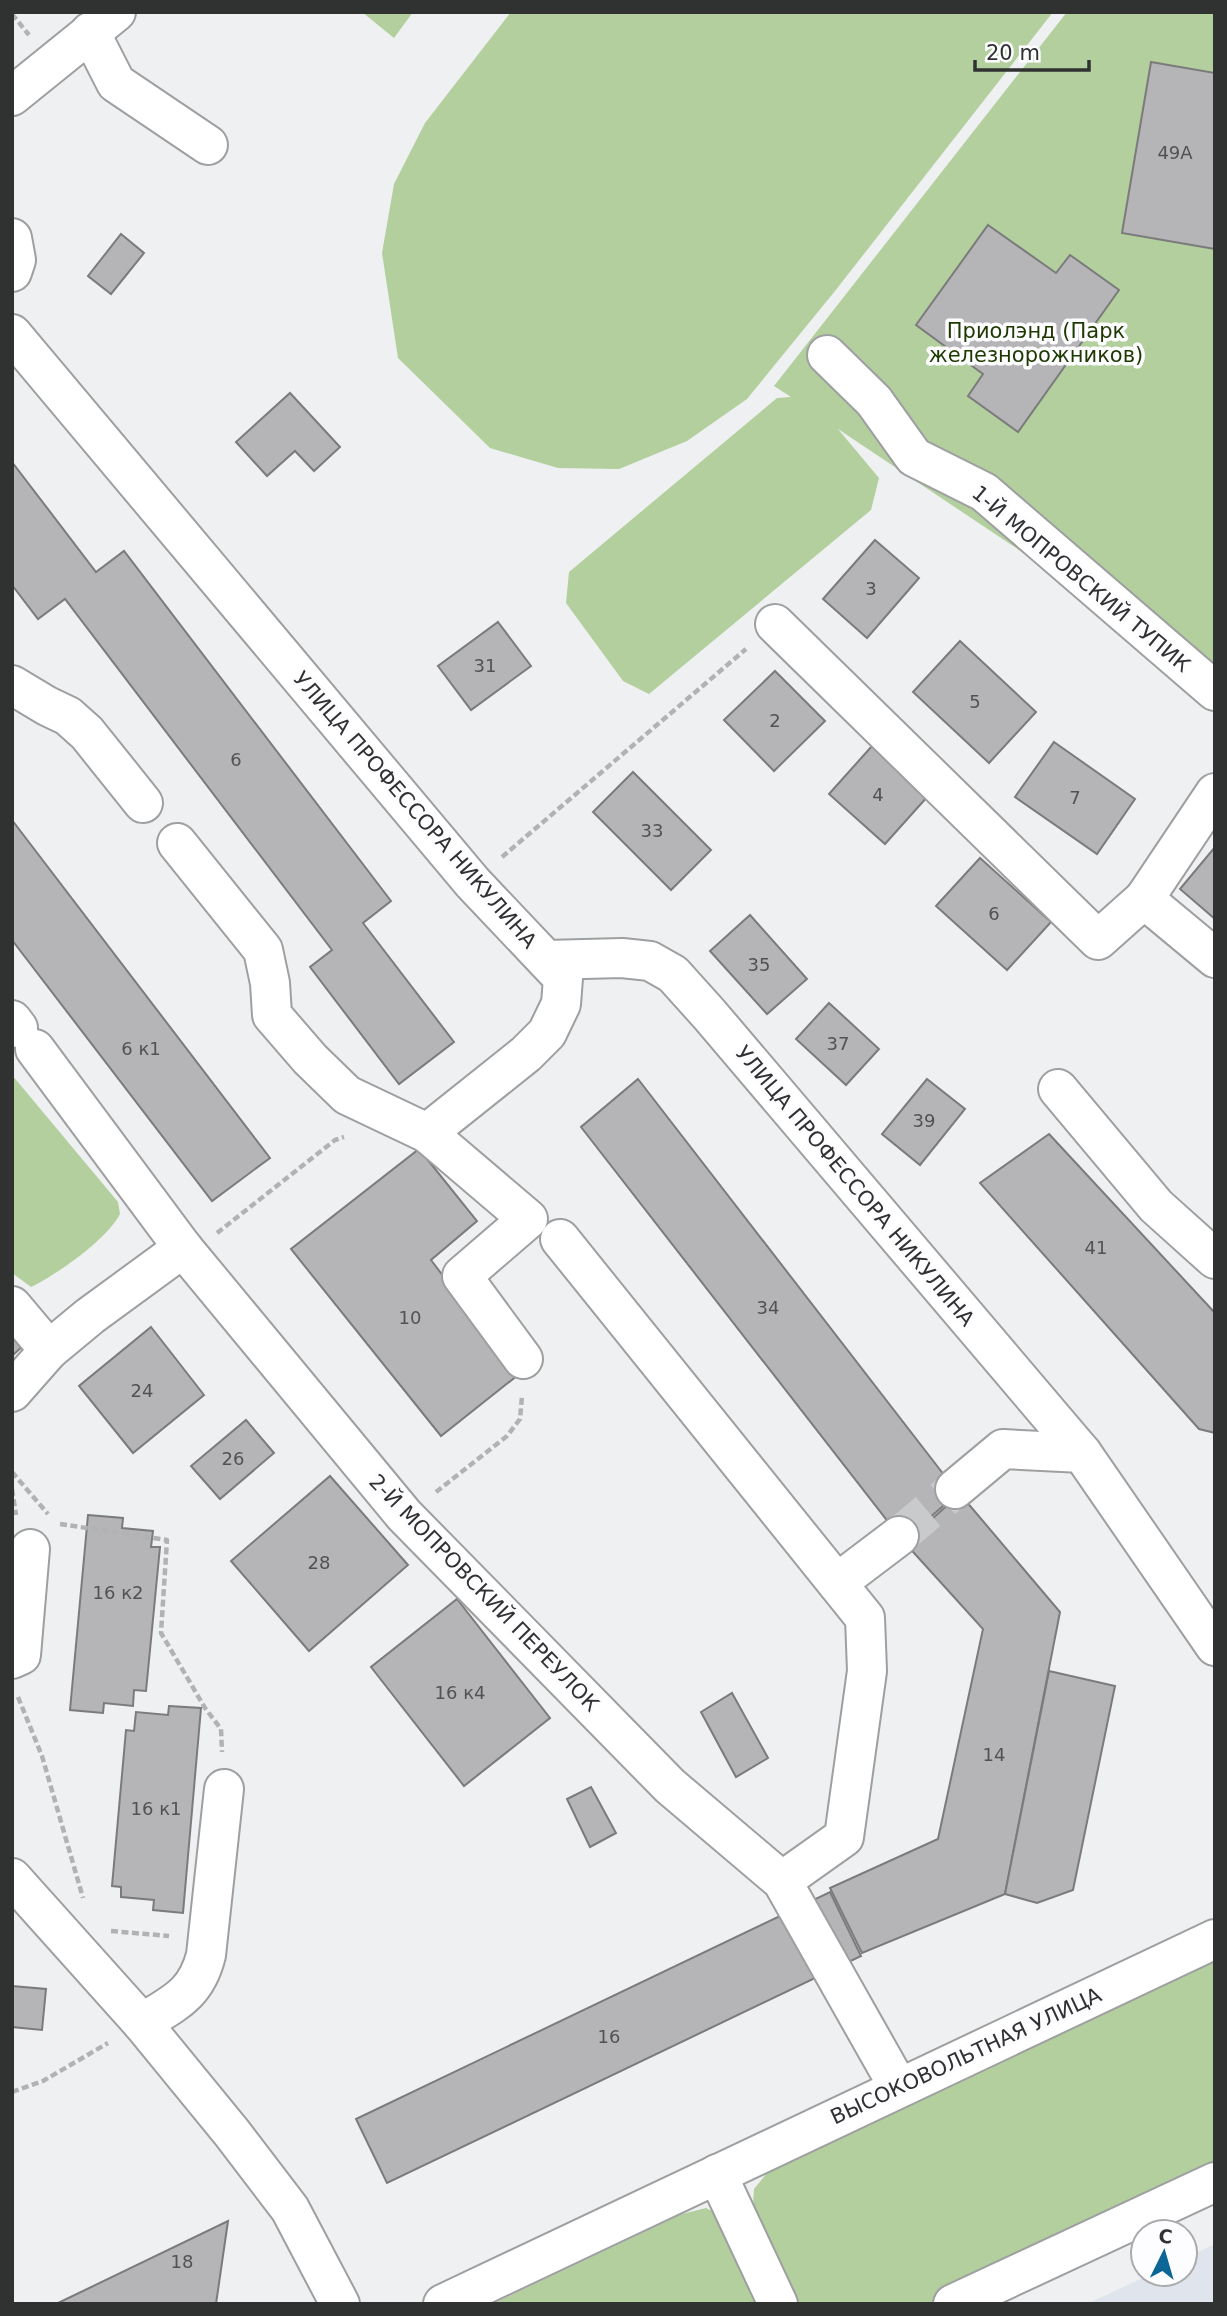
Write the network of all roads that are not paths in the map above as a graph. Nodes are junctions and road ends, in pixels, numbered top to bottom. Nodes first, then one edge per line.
1 (103, 22) edge
2 (12, 96) edge
3 (208, 145) dead end
4 (12, 238) edge
5 (12, 272) edge
6 (12, 334) edge
7 (827, 355) dead end
8 (775, 624) road end
9 (12, 685) edge
10 (1215, 691) edge
11 (1215, 793) edge
12 (143, 803) dead end
13 (177, 843) dead end
14 (1144, 899) junction
15 (1215, 958) edge
16 (546, 960) junction
17 (22, 1033) edge
18 (1058, 1089) dead end
19 (427, 1133) junction
20 (560, 1239) dead end
21 (186, 1252) junction
22 (1215, 1259) edge
23 (12, 1306) edge
24 (49, 1350) junction
25 (523, 1359) road end
26 (12, 1392) edge
27 (1082, 1453) junction
28 (955, 1489) tunnel mouth
29 (899, 1536) tunnel mouth
30 (30, 1549) dead end
31 (837, 1583) junction
32 (1215, 1646) edge
33 (15, 1677) edge
34 (224, 1789) road end
35 (12, 1878) edge
36 (782, 1881) junction
37 (1215, 1939) edge
38 (142, 2023) junction
39 (900, 2088) junction
40 (717, 2174) junction
41 (1215, 2182) edge
42 (340, 2304) edge
43 (443, 2304) edge
44 (778, 2304) edge
45 (953, 2304) edge

1 - 2 street
1 - 3 street
4 - 5 street
6 - 16 street, УЛИЦА ПРОФЕССОРА НИКУЛИНА
7 - 10 street, 1-Й МОПРОВСКИЙ ТУПИК
8 - 14 street
9 - 12 street
11 - 14 street
13 - 19 street
14 - 15 street
16 - 19 street
16 - 27 street, УЛИЦА ПРОФЕССОРА НИКУЛИНА
17 - 21 street, 2-Й МОПРОВСКИЙ ПЕРЕУЛОК
18 - 22 street
19 - 25 street
20 - 31 street
21 - 24 street
21 - 36 street, 2-Й МОПРОВСКИЙ ПЕРЕУЛОК
23 - 24 street
24 - 26 street
27 - 28 street
27 - 32 street
29 - 31 street
30 - 33 street
31 - 36 street
34 - 38 street
35 - 38 street
36 - 39 street
37 - 39 street, ВЫСОКОВОЛЬТНАЯ УЛИЦА
38 - 42 street
39 - 40 street, ВЫСОКОВОЛЬТНАЯ УЛИЦА
40 - 43 street, ВЫСОКОВОЛЬТНАЯ УЛИЦА
40 - 44 street
41 - 45 street

